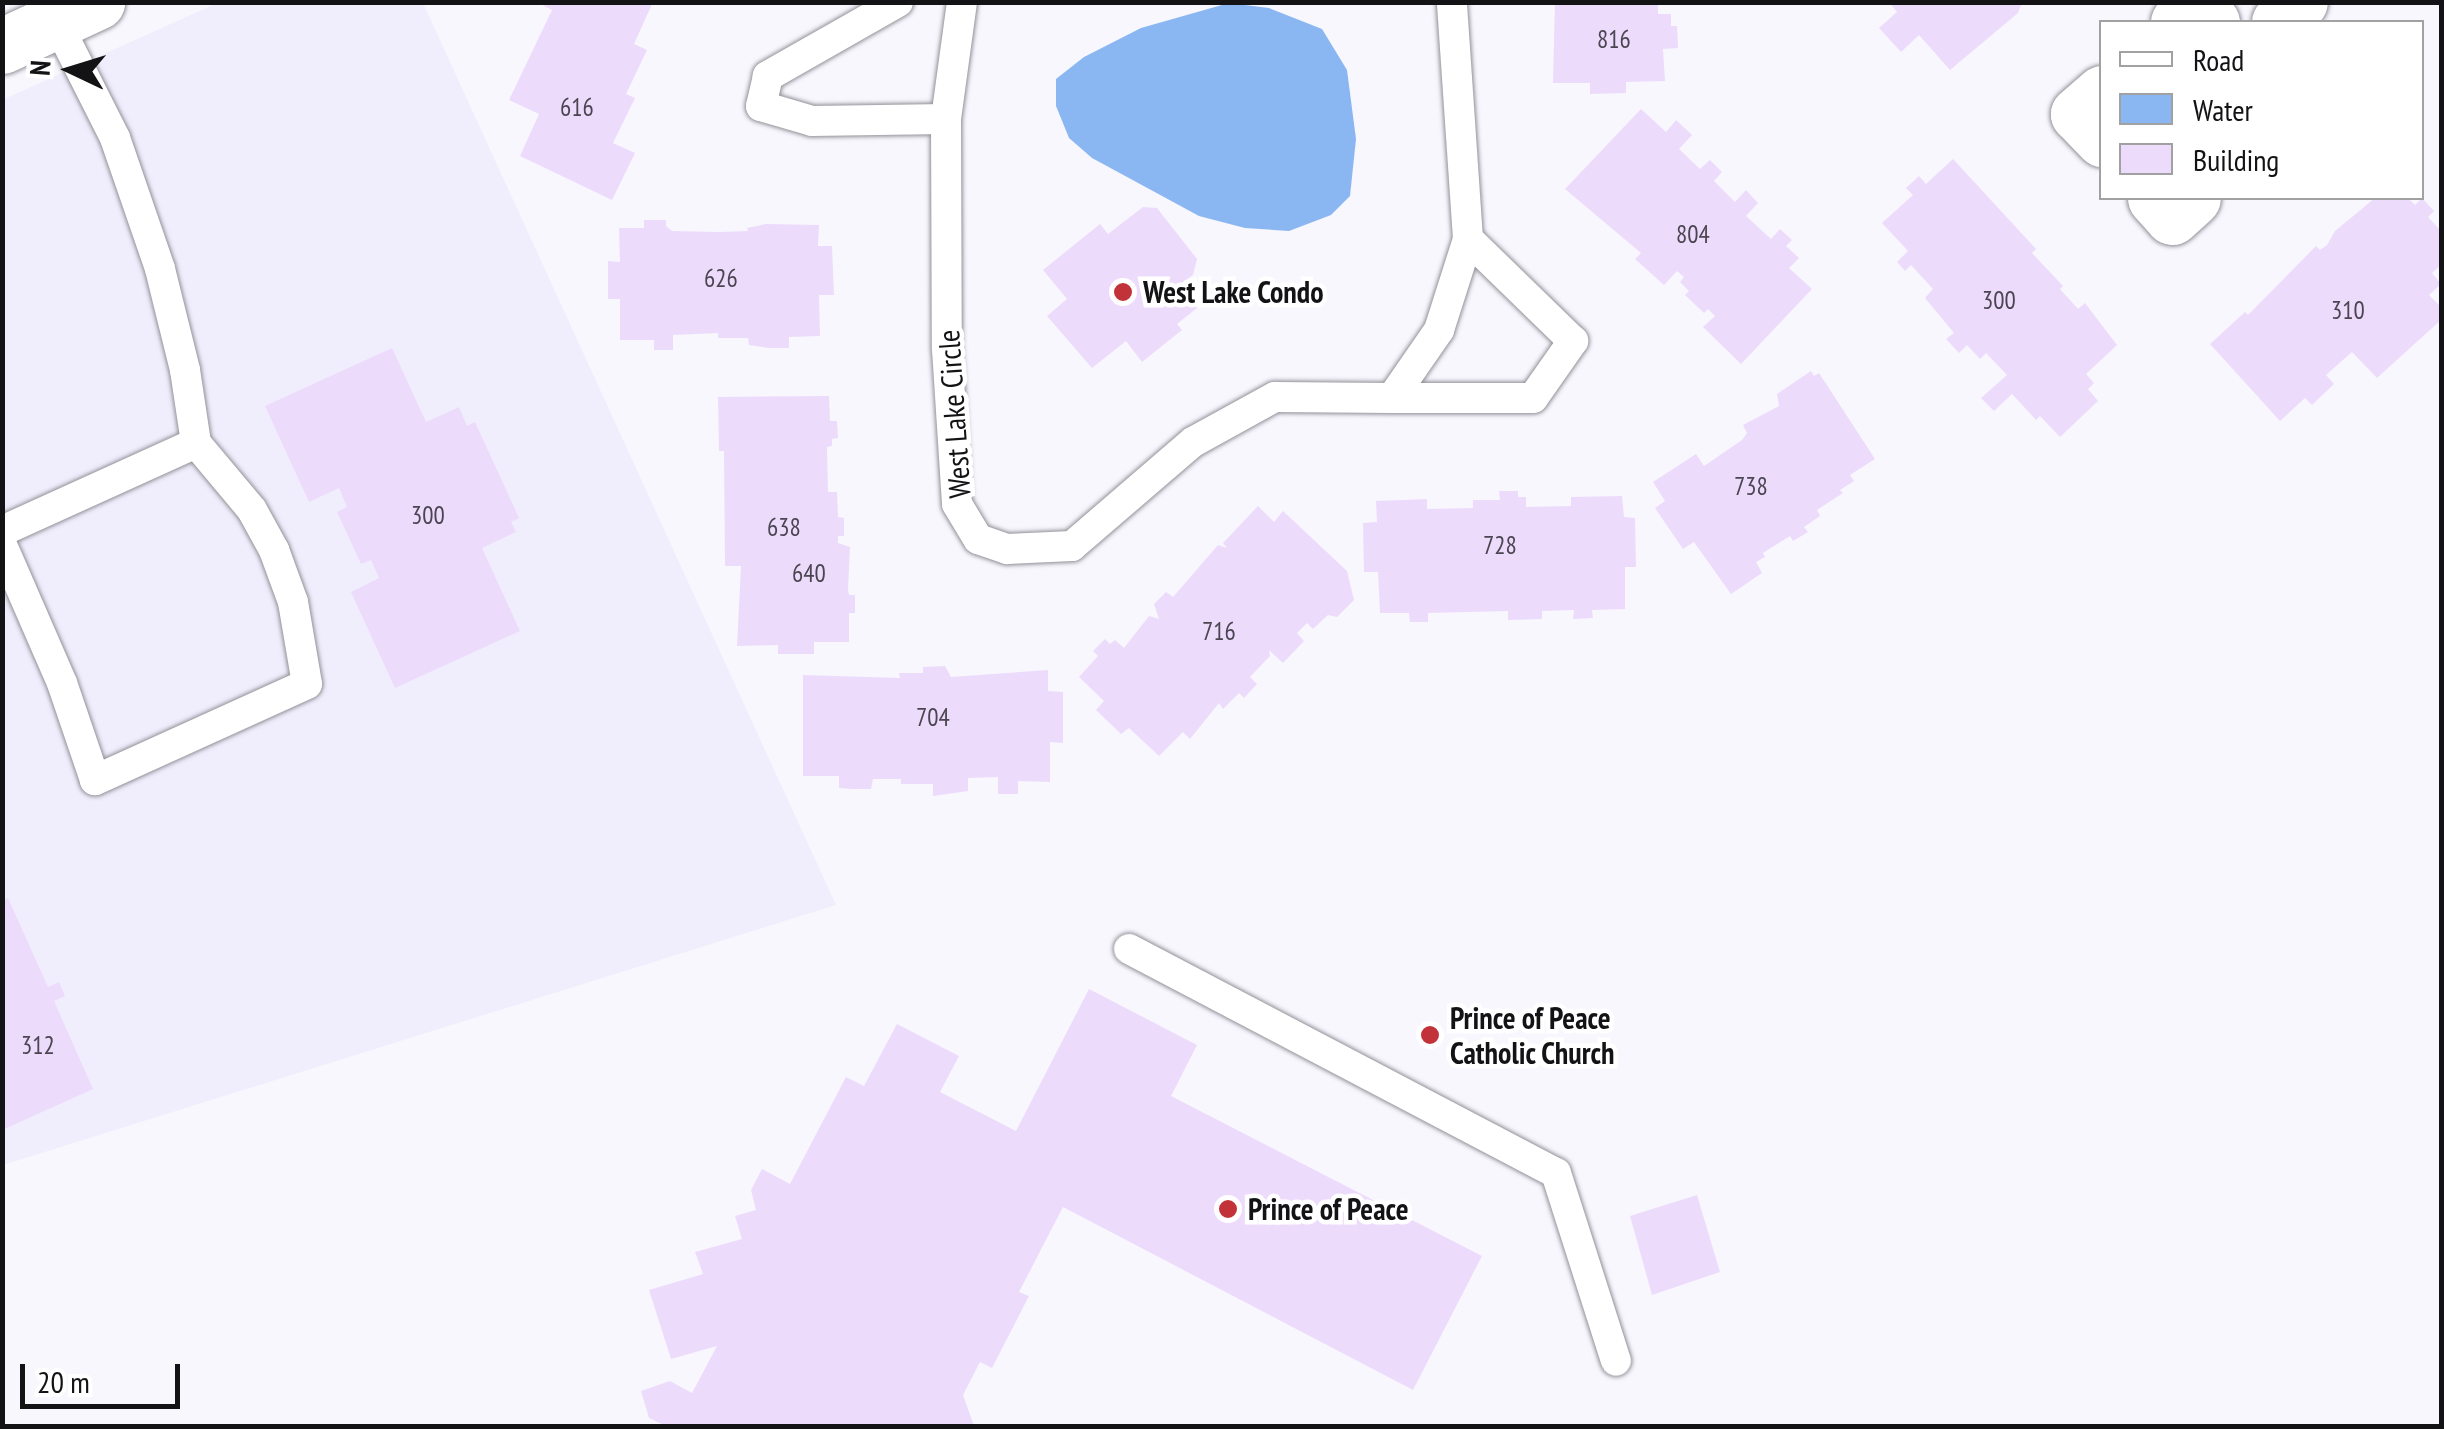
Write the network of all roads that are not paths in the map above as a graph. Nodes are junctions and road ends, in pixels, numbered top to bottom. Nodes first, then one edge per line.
1 (898, 2) edge
2 (962, 2) edge
3 (1452, 2) edge
4 (2300, 2) edge
5 (77, 12) edge
6 (2180, 20) edge
7 (2210, 20) edge
8 (2281, 20) edge
9 (2, 46) edge
10 (2099, 95) edge
11 (946, 119) junction
12 (2099, 136) edge
13 (2157, 200) edge
14 (2191, 200) edge
15 (1468, 239) junction
16 (1392, 398) junction
17 (196, 443) junction
18 (2, 531) edge
19 (2, 545) edge
20 (1130, 949) dead end
21 (1616, 1361) dead end

1 - 11 lane
2 - 11 lane, West Lake Circle
3 - 15 lane
4 - 8 street
5 - 9 street
5 - 17 lane
6 - 7 street
10 - 12 street
11 - 16 lane, West Lake Circle
13 - 14 street
15 - 16 lane
15 - 16 lane, West Lake Circle
17 - 18 lane
17 - 19 lane
20 - 21 lane

